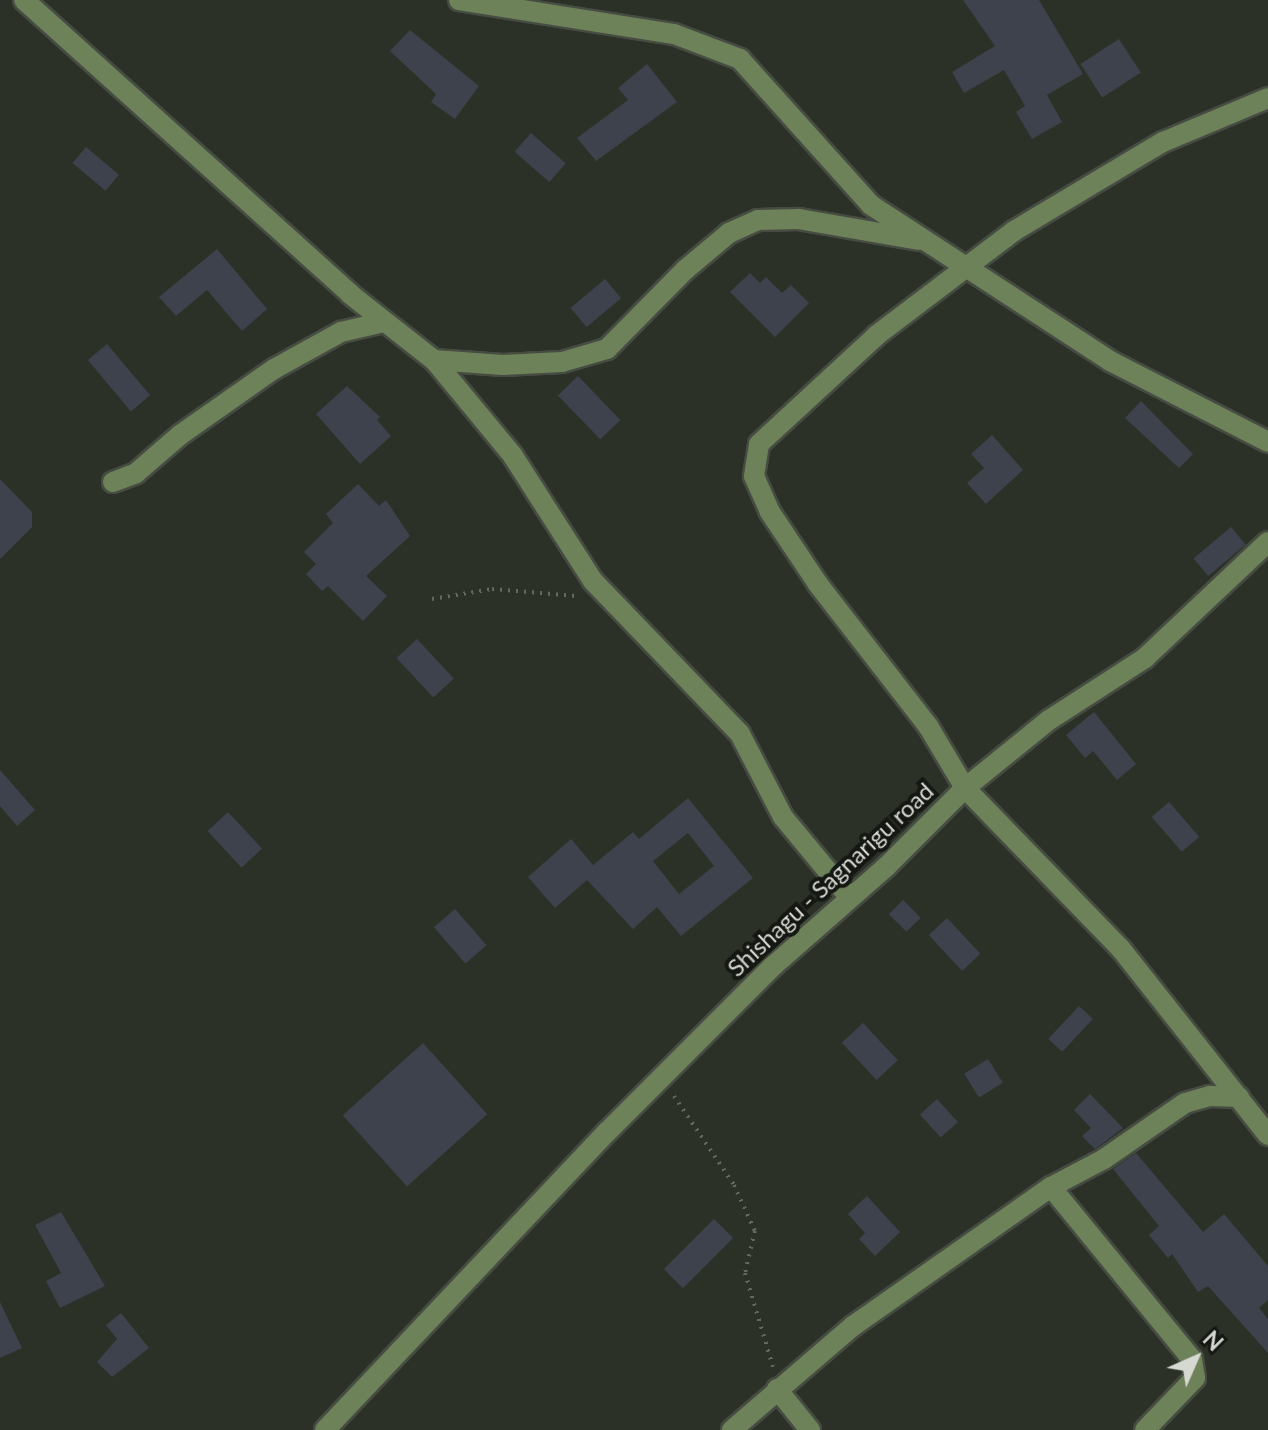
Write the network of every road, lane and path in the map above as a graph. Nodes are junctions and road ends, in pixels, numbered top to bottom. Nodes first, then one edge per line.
1 (24, 0) edge
2 (459, 0) edge
3 (1268, 98) edge
4 (923, 240) junction
5 (964, 266) junction
6 (384, 322) junction
7 (434, 360) junction
8 (1268, 442) edge
9 (113, 482) dead end
10 (1268, 542) edge
11 (432, 599) dead end
12 (610, 599) junction
13 (965, 788) junction
14 (850, 898) junction
15 (661, 1078) junction
16 (1239, 1097) junction
17 (1268, 1135) edge
18 (1051, 1187) junction
19 (777, 1389) junction
20 (325, 1430) edge
21 (732, 1430) edge
22 (810, 1430) edge
23 (1145, 1430) edge

1 - 6 street
2 - 4 street
3 - 5 street, Shishagu - Sagnarigu road
4 - 5 street
4 - 7 street
5 - 8 street
5 - 13 street, Shishagu - Sagnarigu road
6 - 7 street
6 - 9 street
7 - 12 street
10 - 13 street
11 - 12 path
12 - 14 street
13 - 14 street, Shishagu - Sagnarigu road
13 - 16 street
14 - 15 street, Shishagu - Sagnarigu road
15 - 19 path
15 - 20 street, Shishagu - Sagnarigu road
16 - 17 street
16 - 18 street
18 - 19 street
18 - 23 street
19 - 21 street
19 - 22 street

